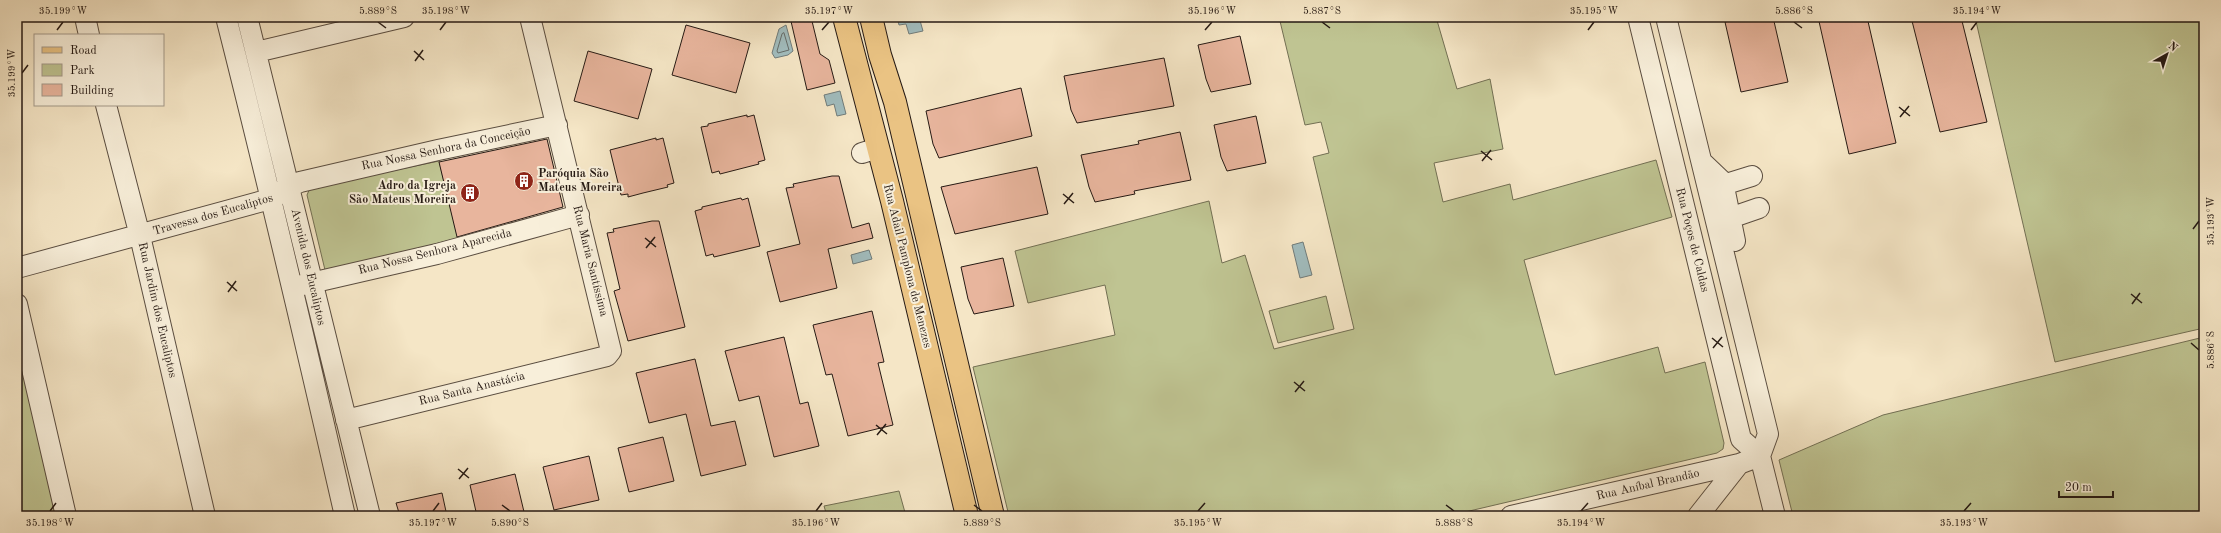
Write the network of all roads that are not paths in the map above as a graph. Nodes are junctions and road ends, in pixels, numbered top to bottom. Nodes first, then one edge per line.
1 (85, 17) edge
2 (226, 17) edge
3 (247, 17) edge
4 (404, 17) edge
5 (530, 17) edge
6 (844, 17) edge
7 (871, 17) edge
8 (1638, 17) edge
9 (1666, 17) edge
10 (89, 34) edge
11 (256, 52) junction
12 (106, 106) edge
13 (557, 125) junction
14 (1702, 162) junction
15 (1752, 176) dead end
16 (1723, 185) junction
17 (289, 186) junction
18 (917, 194) junction
19 (272, 199) junction
20 (892, 201) junction
21 (1759, 208) dead end
22 (579, 215) junction
23 (1730, 218) junction
24 (140, 236) junction
25 (17, 268) edge
26 (311, 283) junction
27 (291, 287) junction
28 (1733, 289) junction
29 (17, 304) edge
30 (930, 357) junction
31 (599, 358) joint
32 (961, 384) junction
33 (944, 420) junction
34 (348, 429) junction
35 (328, 441) junction
36 (976, 448) junction
37 (1760, 456) junction
38 (1739, 464) junction
39 (66, 516) edge
40 (205, 516) edge
41 (345, 516) edge
42 (370, 516) edge
43 (967, 516) edge
44 (993, 516) edge
45 (1511, 516) edge
46 (1698, 516) edge
47 (1775, 516) edge

1 - 10 street
2 - 19 street, Avenida dos Eucaliptos
3 - 11 street, Avenida dos Eucaliptos
4 - 11 street
5 - 13 street, Rua Maria Santíssima
6 - 20 main road, Rua Adail Pamplona de Menezes
7 - 18 main road, Rua Adail Pamplona de Menezes
8 - 37 street, Rua Poços de Caldas
9 - 14 street
11 - 17 street, Avenida dos Eucaliptos
12 - 24 street, Rua Jardim dos Eucaliptos
13 - 17 street, Rua Nossa Senhora da Conceição
13 - 22 street, Rua Maria Santíssima
14 - 16 street
14 - 28 street
15 - 16 street
16 - 23 street
17 - 19 street, Travessa dos Eucaliptos
17 - 26 street, Avenida dos Eucaliptos
18 - 20 main road
18 - 32 main road, Rua Adail Pamplona de Menezes
19 - 24 street, Travessa dos Eucaliptos
19 - 27 street, Avenida dos Eucaliptos
20 - 30 main road, Rua Adail Pamplona de Menezes
21 - 23 street
22 - 26 street, Rua Nossa Senhora Aparecida
22 - 31 street, Rua Maria Santíssima
23 - 28 street
24 - 25 street, Travessa dos Eucaliptos
24 - 40 street, Rua Jardim dos Eucaliptos
26 - 27 street, Rua Nossa Senhora Aparecida
26 - 34 street, Avenida dos Eucaliptos
27 - 35 street, Avenida dos Eucaliptos
28 - 37 street
29 - 39 street
30 - 32 main road
30 - 33 main road, Rua Adail Pamplona de Menezes
31 - 34 street, Rua Santa Anastácia
32 - 36 main road, Rua Adail Pamplona de Menezes
33 - 36 main road
33 - 43 main road, Rua Adail Pamplona de Menezes
34 - 35 street, Rua Santa Anastácia
34 - 42 street, Avenida dos Eucaliptos
35 - 41 street, Avenida dos Eucaliptos
36 - 44 main road, Rua Adail Pamplona de Menezes
37 - 38 street, Rua Aníbal Brandão
37 - 47 street
38 - 45 street, Rua Aníbal Brandão
38 - 46 street

